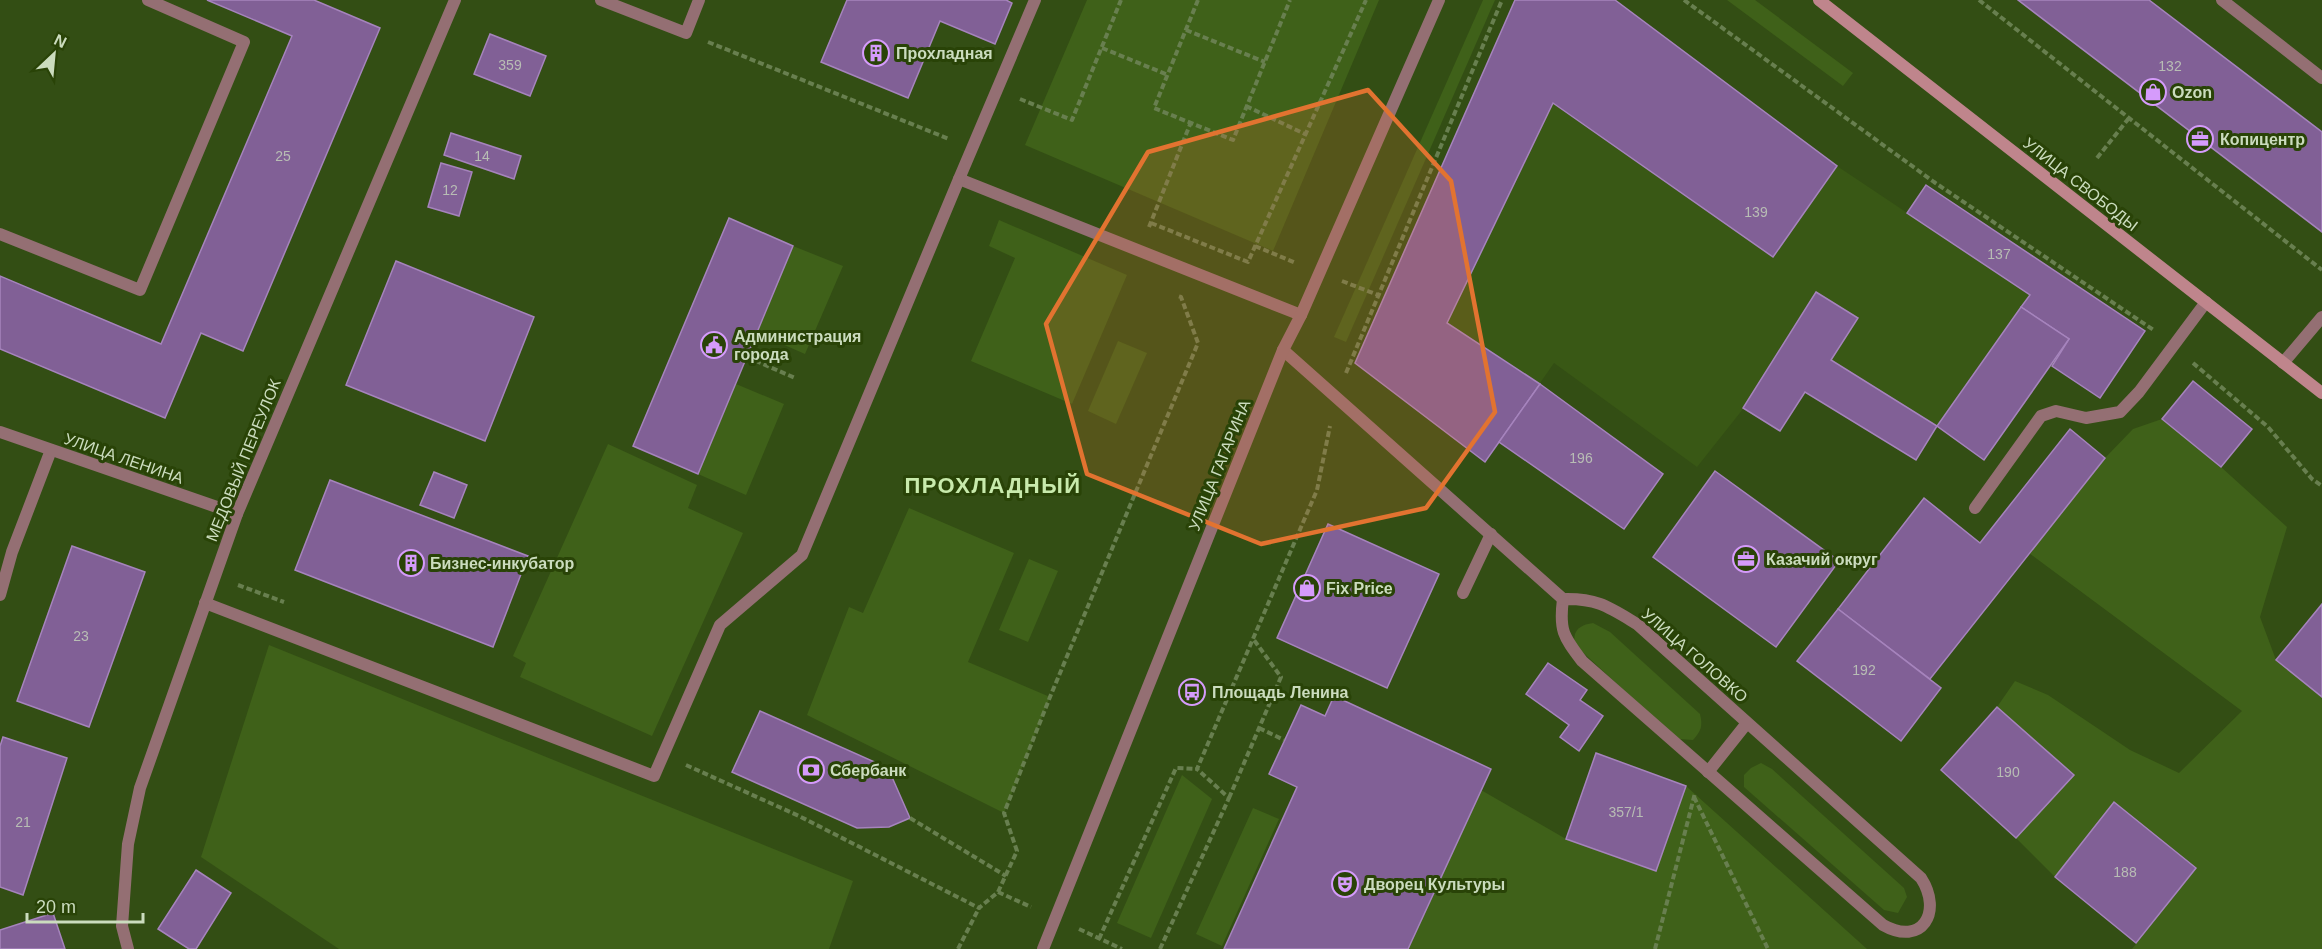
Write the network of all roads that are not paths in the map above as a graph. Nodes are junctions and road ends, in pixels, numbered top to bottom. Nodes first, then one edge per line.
1 (148, 0) edge
2 (455, 0) edge
3 (601, 0) edge
4 (699, 0) edge
5 (1035, 0) edge
6 (1439, 0) edge
7 (1819, 0) edge
8 (2222, 0) edge
9 (2322, 78) edge
10 (959, 179) junction
11 (0, 234) edge
12 (2206, 302) junction
13 (1300, 315) junction
14 (2322, 317) edge
15 (1283, 350) junction
16 (2283, 363) junction
17 (2322, 393) edge
18 (0, 432) edge
19 (51, 450) junction
20 (1975, 508) dead end
21 (237, 514) junction
22 (1491, 534) junction
23 (1463, 593) dead end
24 (0, 595) edge
25 (1563, 599) junction
26 (205, 603) junction
27 (1747, 723) junction
28 (1708, 772) junction
29 (128, 949) edge
30 (1043, 949) edge

1 - 11 street
2 - 21 street, МЕДОВЫЙ ПЕРЕУЛОК
3 - 4 street
5 - 10 street
6 - 13 street, УЛИЦА ГАГАРИНА
7 - 12 main road, УЛИЦА СВОБОДЫ
8 - 9 street
10 - 13 street
10 - 26 street
12 - 16 main road, УЛИЦА СВОБОДЫ
12 - 20 street
13 - 15 street, УЛИЦА ГАГАРИНА
14 - 16 street
15 - 22 street
15 - 30 street, УЛИЦА ГАГАРИНА
16 - 17 main road, УЛИЦА СВОБОДЫ
18 - 19 street, УЛИЦА ЛЕНИНА
19 - 21 street, УЛИЦА ЛЕНИНА
19 - 24 street
21 - 26 street, МЕДОВЫЙ ПЕРЕУЛОК
22 - 23 street
22 - 25 street
25 - 27 street, УЛИЦА ГОЛОВКО
25 - 28 street
26 - 29 street, МЕДОВЫЙ ПЕРЕУЛОК
27 - 28 street
27 - 28 street, УЛИЦА ГОЛОВКО

